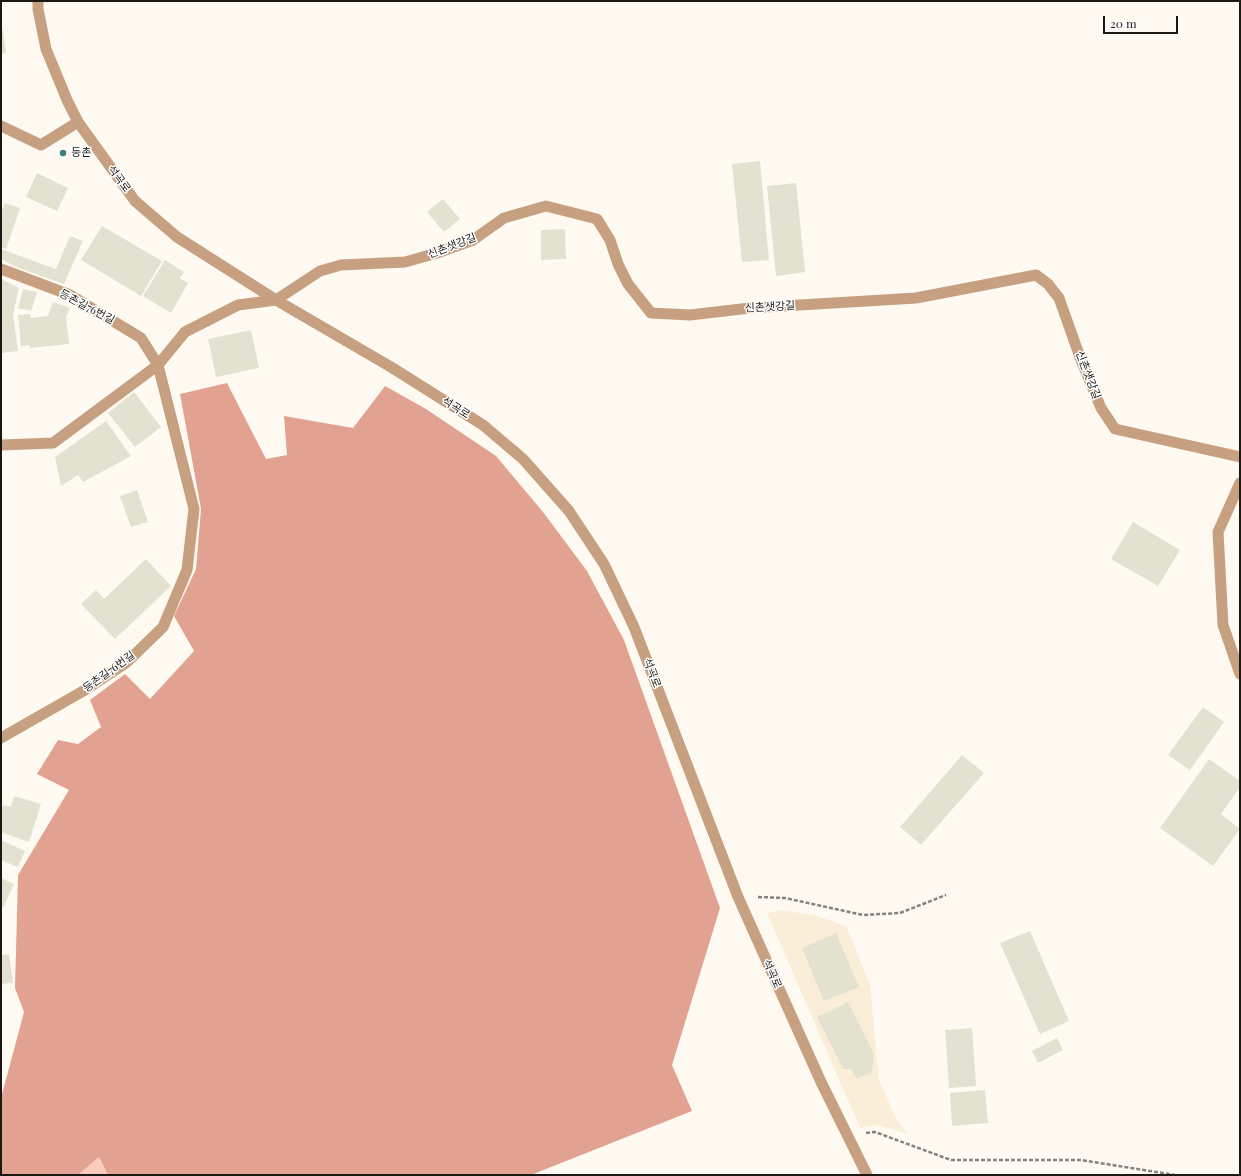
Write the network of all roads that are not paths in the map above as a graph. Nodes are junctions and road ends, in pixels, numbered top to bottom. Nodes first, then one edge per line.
1 (38, 1) edge
2 (78, 122) junction
3 (1, 126) edge
4 (1, 269) edge
5 (276, 300) junction
6 (158, 365) junction
7 (1, 445) edge
8 (1240, 457) edge
9 (1240, 484) edge
10 (1240, 674) edge
11 (1, 738) edge
12 (867, 1175) edge

1 - 2 street, 석곡로
2 - 3 street
2 - 5 street, 석곡로
4 - 6 street, 등촌길76번길
5 - 6 street
5 - 8 street, 신촌샛강길
5 - 12 street, 석곡로
6 - 7 street
6 - 11 street, 등촌길76번길
9 - 10 street

